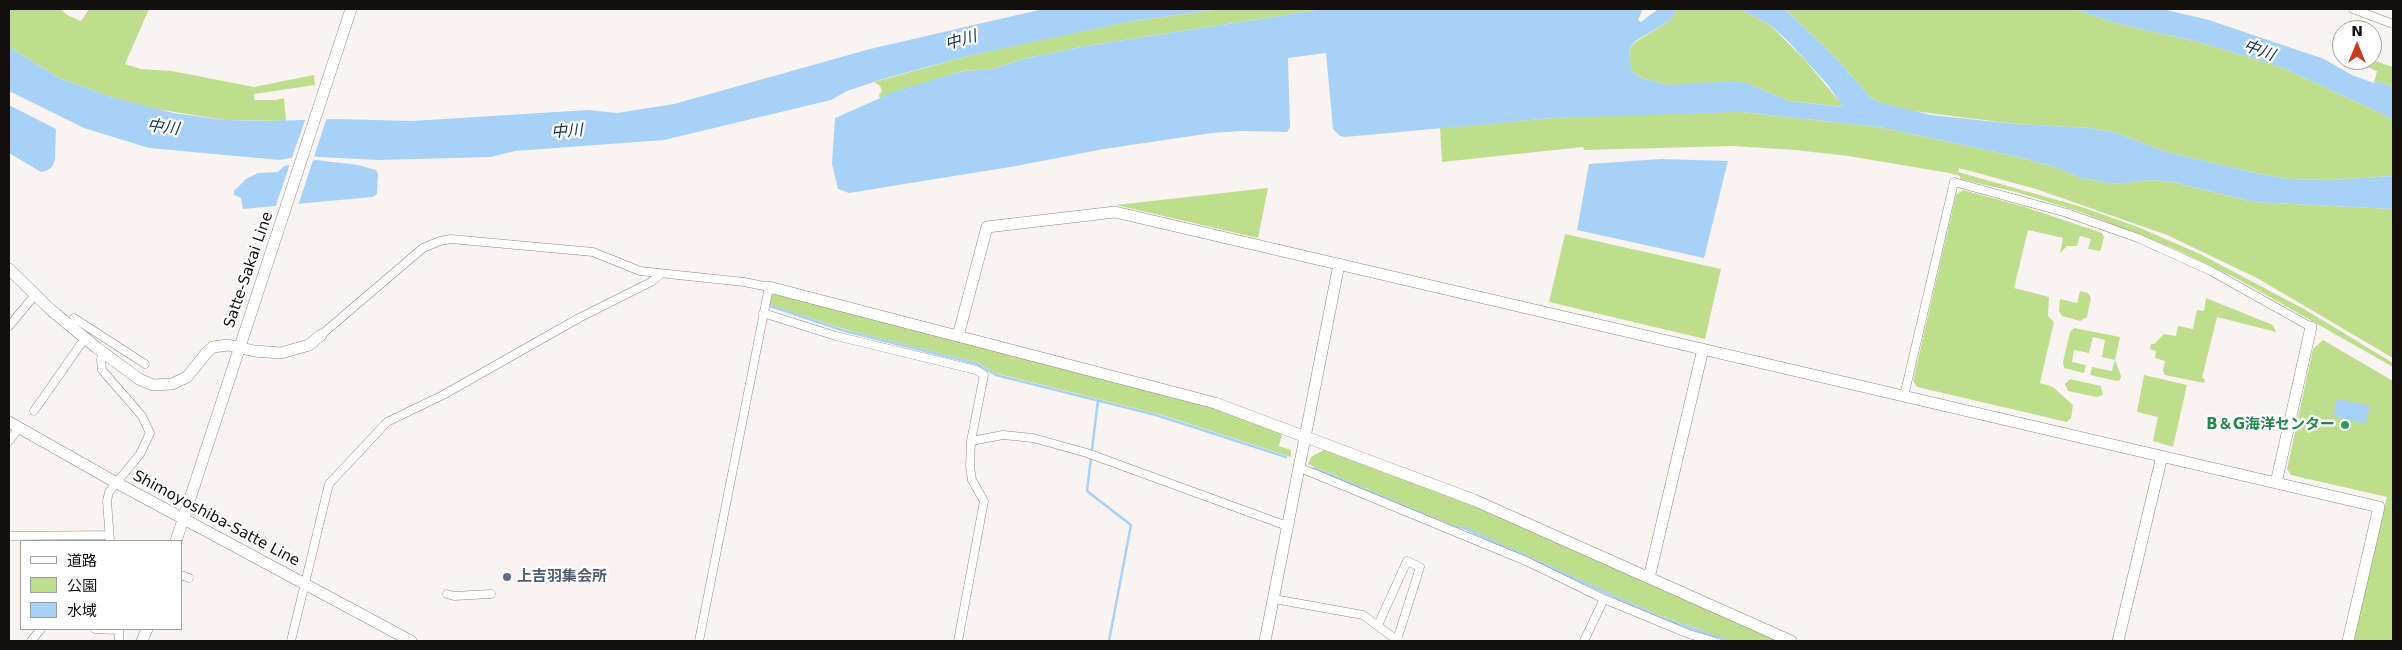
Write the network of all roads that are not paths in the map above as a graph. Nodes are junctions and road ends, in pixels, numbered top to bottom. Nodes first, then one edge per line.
1 (352, 9) edge
2 (2353, 9) edge
3 (2393, 24) edge
4 (1339, 264) junction
5 (9, 269) edge
6 (660, 275) junction
7 (769, 287) junction
8 (35, 295) junction
9 (763, 313) junction
10 (74, 318) dead end
11 (9, 326) edge
12 (2311, 327) joint
13 (321, 335) joint
14 (958, 336) junction
15 (85, 338) junction
16 (239, 347) junction
17 (1703, 349) junction
18 (105, 354) junction
19 (145, 364) dead end
20 (1904, 396) junction
21 (34, 411) dead end
22 (9, 422) edge
23 (19, 428) junction
24 (1305, 436) junction
25 (9, 441) edge
26 (971, 441) junction
27 (2162, 456) junction
28 (1298, 467) junction
29 (115, 482) junction
30 (2276, 483) junction
31 (185, 518) junction
32 (1287, 526) junction
33 (9, 536) edge
34 (109, 538) edge
35 (176, 540) edge
36 (1649, 578) junction
37 (304, 583) junction
38 (447, 594) dead end
39 (491, 594) dead end
40 (1274, 599) junction
41 (1604, 599) junction
42 (1378, 625) junction
43 (40, 630) edge
44 (31, 641) edge
45 (291, 641) edge
46 (411, 641) edge
47 (699, 641) edge
48 (958, 641) edge
49 (1265, 641) edge
50 (1398, 641) edge
51 (1584, 641) edge
52 (1713, 641) edge
53 (1791, 641) edge
54 (2118, 641) edge
55 (2348, 641) edge

1 - 16 street, Satte-Sakai Line
2 - 3 street
4 - 14 street
4 - 17 street
4 - 24 street
5 - 8 street
6 - 7 street
6 - 13 street
6 - 37 street
7 - 9 street
7 - 14 street
8 - 11 street
8 - 15 street
9 - 26 street
9 - 47 street
10 - 19 street
12 - 20 street
12 - 30 street
13 - 16 street
14 - 24 street
15 - 18 street
15 - 21 street
16 - 18 street
16 - 31 street, Satte-Sakai Line
17 - 20 street
17 - 36 street
18 - 29 street
20 - 27 street
22 - 23 street, Shimoyoshiba-Satte Line
23 - 25 street
23 - 29 street, Shimoyoshiba-Satte Line
24 - 28 street
24 - 36 street
26 - 32 street
26 - 48 street
27 - 30 street
27 - 54 street
28 - 32 street
28 - 41 street
29 - 31 street, Shimoyoshiba-Satte Line
29 - 34 street
30 - 55 street
31 - 35 street, Satte-Sakai Line
31 - 37 street, Shimoyoshiba-Satte Line
32 - 40 street
33 - 34 street
36 - 53 street
37 - 45 street
37 - 46 street, Shimoyoshiba-Satte Line
38 - 39 street
40 - 42 street
40 - 49 street
41 - 51 street
41 - 52 street
42 - 50 street
42 - 50 street
43 - 44 street

